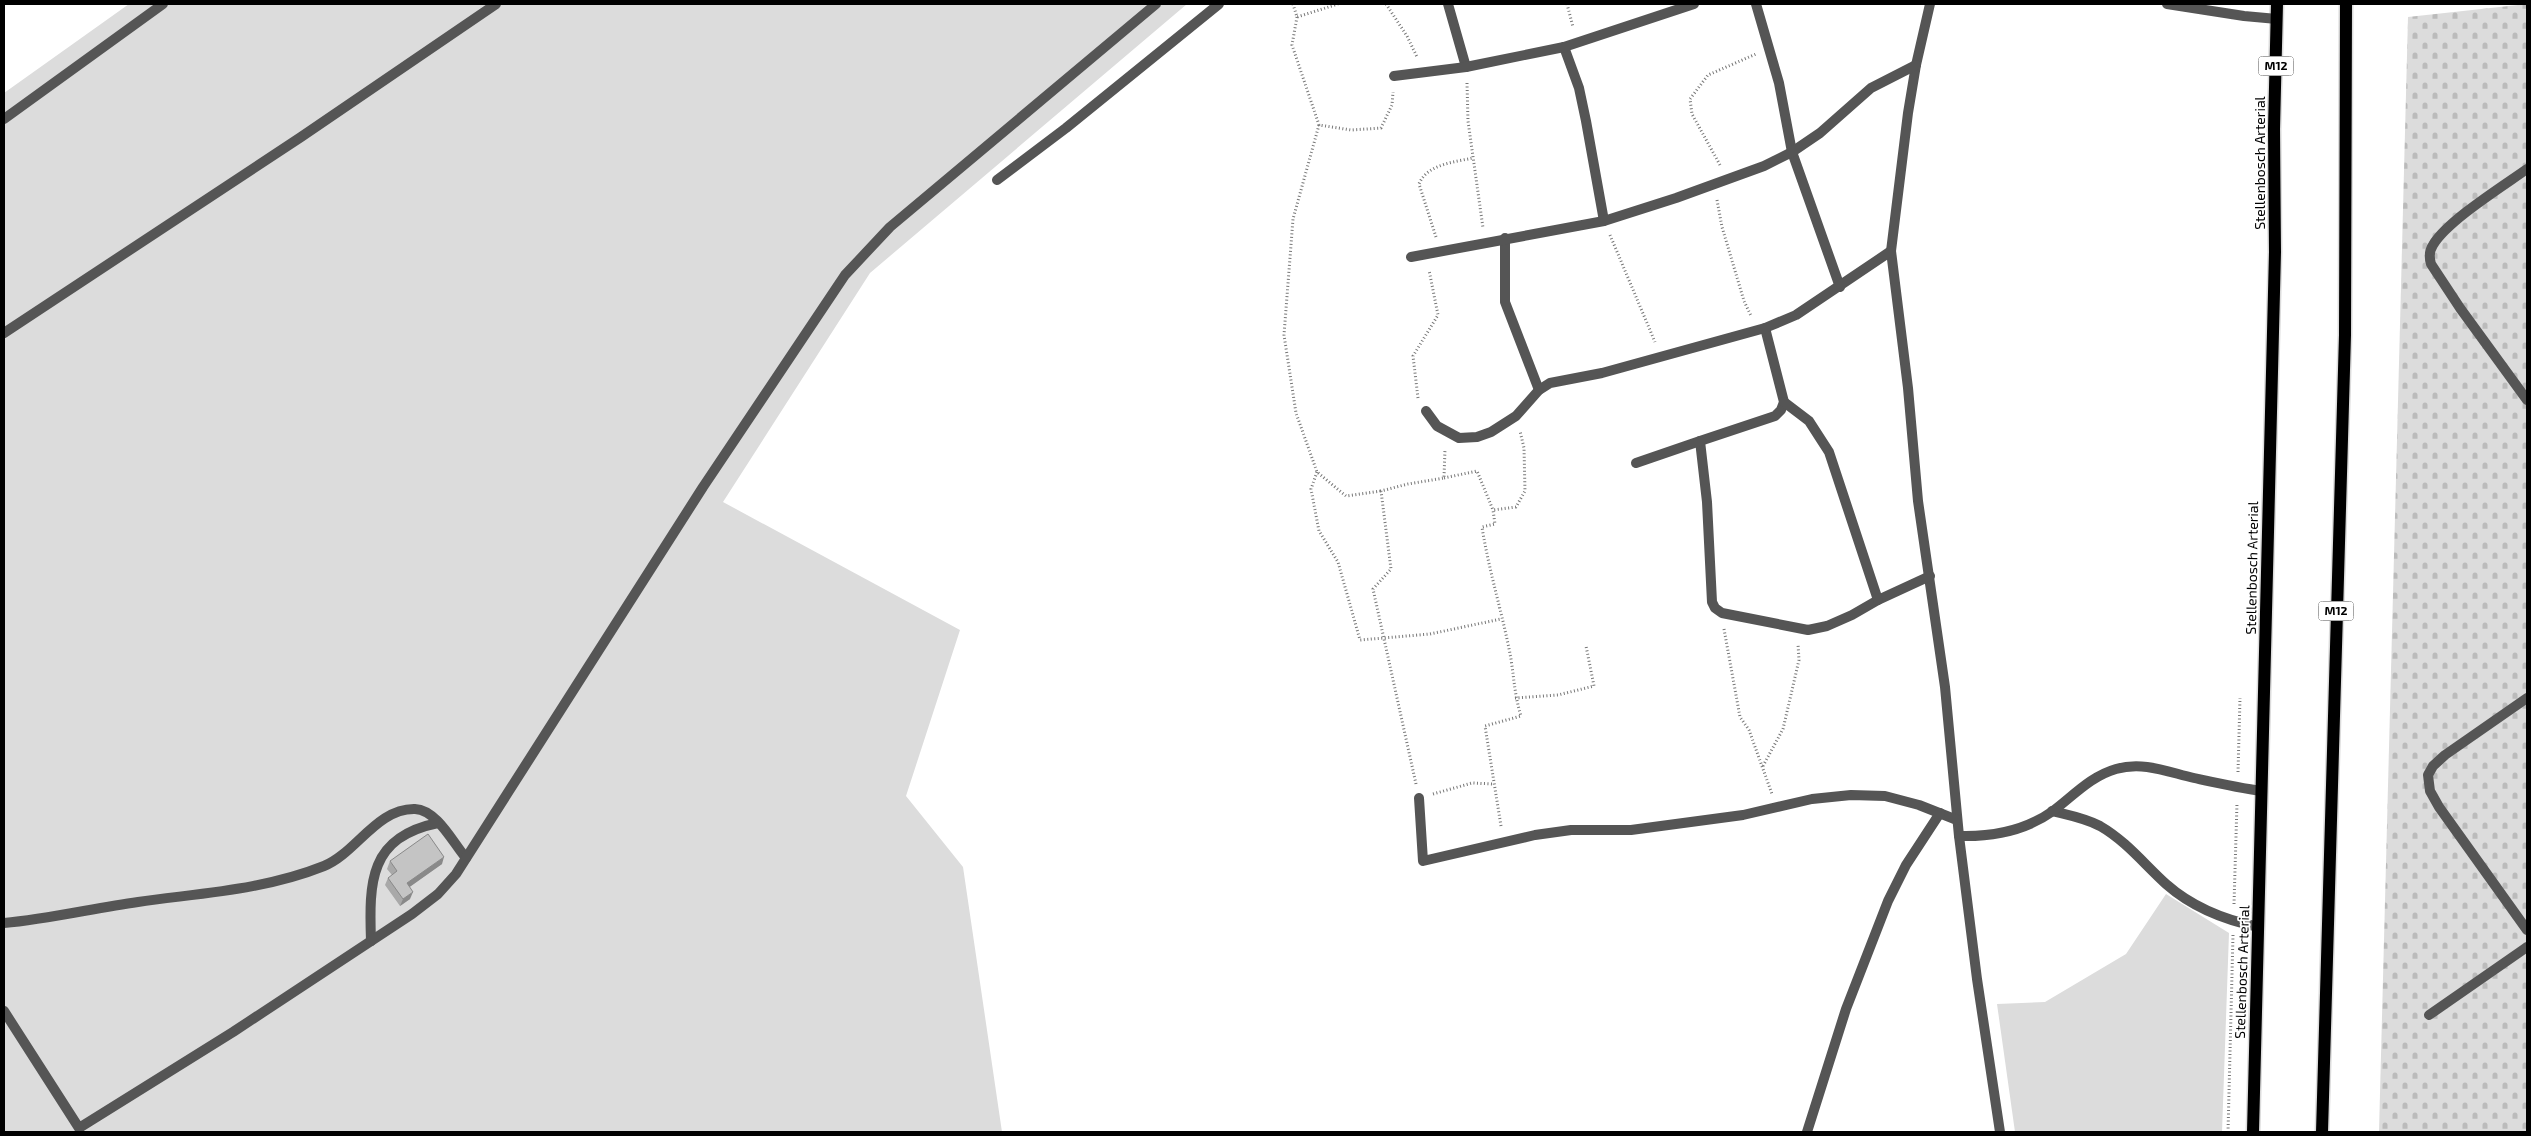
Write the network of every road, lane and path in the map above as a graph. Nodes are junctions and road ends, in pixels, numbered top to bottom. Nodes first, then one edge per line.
1 (164, 4) edge
2 (496, 4) edge
3 (1156, 4) edge
4 (1219, 4) edge
5 (1293, 4) edge
6 (1338, 4) edge
7 (1386, 4) edge
8 (1448, 4) edge
9 (1567, 4) edge
10 (1694, 4) edge
11 (1756, 4) edge
12 (1930, 4) edge
13 (2167, 4) edge
14 (2277, 4) edge
15 (2346, 4) edge
16 (1297, 17) junction
17 (2277, 19) junction
18 (1577, 42) junction
19 (1564, 47) junction
20 (1770, 49) junction
21 (1916, 65) junction
22 (1466, 67) junction
23 (1424, 72) junction
24 (1394, 76) joint
25 (4, 119) edge
26 (1319, 124) junction
27 (1792, 152) junction
28 (1473, 158) junction
29 (2527, 169) edge
30 (1728, 179) junction
31 (997, 180) dead end
32 (1715, 184) junction
33 (1604, 221) junction
34 (1505, 238) junction
35 (1485, 242) junction
36 (1440, 251) junction
37 (1891, 251) junction
38 (1411, 257) dead end
39 (1840, 287) junction
40 (1765, 328) junction
41 (4, 332) edge
42 (1661, 358) junction
43 (1539, 390) junction
44 (2527, 400) edge
45 (1784, 402) junction
46 (1426, 411) joint
47 (1516, 416) junction
48 (1448, 433) junction
49 (1700, 441) junction
50 (1636, 463) dead end
51 (1316, 472) junction
52 (1444, 478) junction
53 (1382, 491) junction
54 (1493, 510) junction
55 (1930, 576) junction
56 (1878, 600) junction
57 (1715, 608) junction
58 (1501, 619) junction
59 (1797, 629) junction
60 (1383, 640) junction
61 (1586, 646) dead end
62 (1515, 698) junction
63 (2527, 698) edge
64 (1763, 766) junction
65 (1493, 784) junction
66 (2262, 791) junction
67 (1419, 798) junction
68 (1776, 808) junction
69 (2052, 812) junction
70 (1940, 813) junction
71 (1957, 820) junction
72 (438, 823) junction
73 (1959, 836) junction
74 (1504, 843) junction
75 (466, 858) junction
76 (4, 923) edge
77 (2259, 927) junction
78 (2527, 930) edge
79 (371, 941) junction
80 (2527, 946) edge
81 (4, 1010) edge
82 (2429, 1015) dead end
83 (76, 1130) edge
84 (1807, 1132) edge
85 (2000, 1132) edge
86 (2252, 1132) edge
87 (2322, 1132) edge

1 - 25 street
2 - 41 street
3 - 75 street
4 - 31 street
5 - 16 path
6 - 16 path
7 - 23 path
8 - 22 street
9 - 18 path
10 - 18 street
11 - 20 street
12 - 21 street
13 - 17 street
14 - 17 main road, Stellenbosch Arterial / M12
15 - 87 main road, M12
16 - 26 path
17 - 66 main road, Stellenbosch Arterial / M12
18 - 19 street
19 - 22 street
19 - 33 street
20 - 27 street
20 - 30 path
21 - 27 street
21 - 37 street
22 - 23 street
22 - 28 path
23 - 24 street
24 - 26 path
26 - 51 path
27 - 30 street
27 - 39 street
28 - 35 path
28 - 36 path
29 - 44 street
30 - 32 street
32 - 33 street
32 - 40 path
33 - 34 street
33 - 42 path
34 - 35 street
34 - 43 street
35 - 36 street
36 - 38 street
36 - 46 path
37 - 39 street
37 - 55 street
39 - 40 street
40 - 42 street
40 - 45 street
42 - 43 street
43 - 47 street
45 - 49 street
45 - 56 street
46 - 48 street
47 - 48 street
47 - 54 path
48 - 52 path
49 - 50 street
49 - 57 street
51 - 53 path
51 - 60 path
52 - 53 path
52 - 54 path
53 - 60 path
54 - 58 path
55 - 56 street
55 - 71 street
56 - 59 street
57 - 59 street
57 - 64 path
58 - 60 path
58 - 62 path
59 - 64 path
60 - 67 path
61 - 62 path
62 - 65 path
63 - 78 street
64 - 68 path
65 - 67 path
65 - 74 path
66 - 69 street
66 - 77 main road, Stellenbosch Arterial / M12
67 - 74 street
68 - 70 street
68 - 74 street
69 - 73 street
69 - 77 street
70 - 71 street
70 - 84 street
71 - 73 street
72 - 75 street
72 - 76 street
72 - 79 street
73 - 85 street
75 - 79 street
77 - 86 main road, Stellenbosch Arterial / M12
79 - 83 street
80 - 82 street
81 - 83 street

